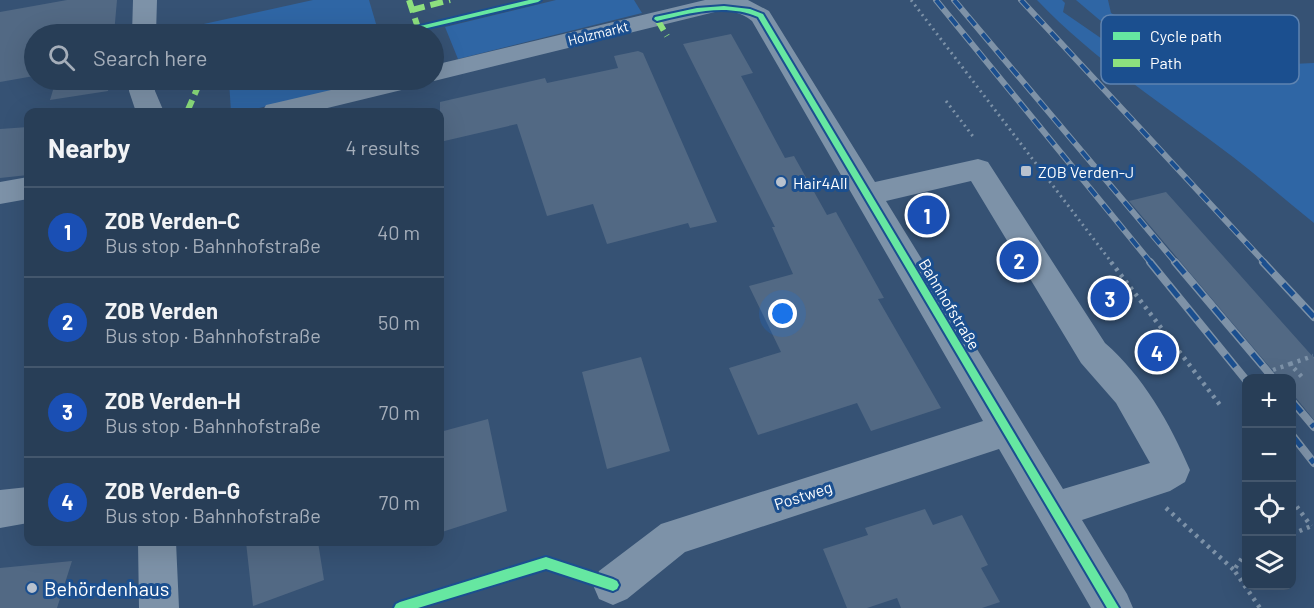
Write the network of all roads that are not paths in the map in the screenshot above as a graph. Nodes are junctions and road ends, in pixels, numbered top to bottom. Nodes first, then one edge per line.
1 (145, 0) edge
2 (760, 16) joint
3 (144, 24) edge
4 (444, 72) edge
5 (142, 90) edge
6 (367, 90) edge
7 (147, 108) edge
8 (292, 108) edge
9 (24, 189) edge
10 (0, 193) edge
11 (867, 195) junction
12 (1007, 430) junction
13 (24, 506) edge
14 (0, 509) edge
15 (1054, 510) junction
16 (157, 546) edge
17 (613, 585) dead end
18 (159, 608) edge
19 (1113, 608) edge

1 - 3 street
2 - 4 street, Holzmarkt
2 - 11 street, Bahnhofstraße
5 - 7 street
6 - 8 street
9 - 10 street
11 - 12 street, Bahnhofstraße
11 - 15 street
12 - 15 street, Bahnhofstraße
12 - 17 street, Postweg
13 - 14 street
15 - 19 street, Bahnhofstraße
16 - 18 street

